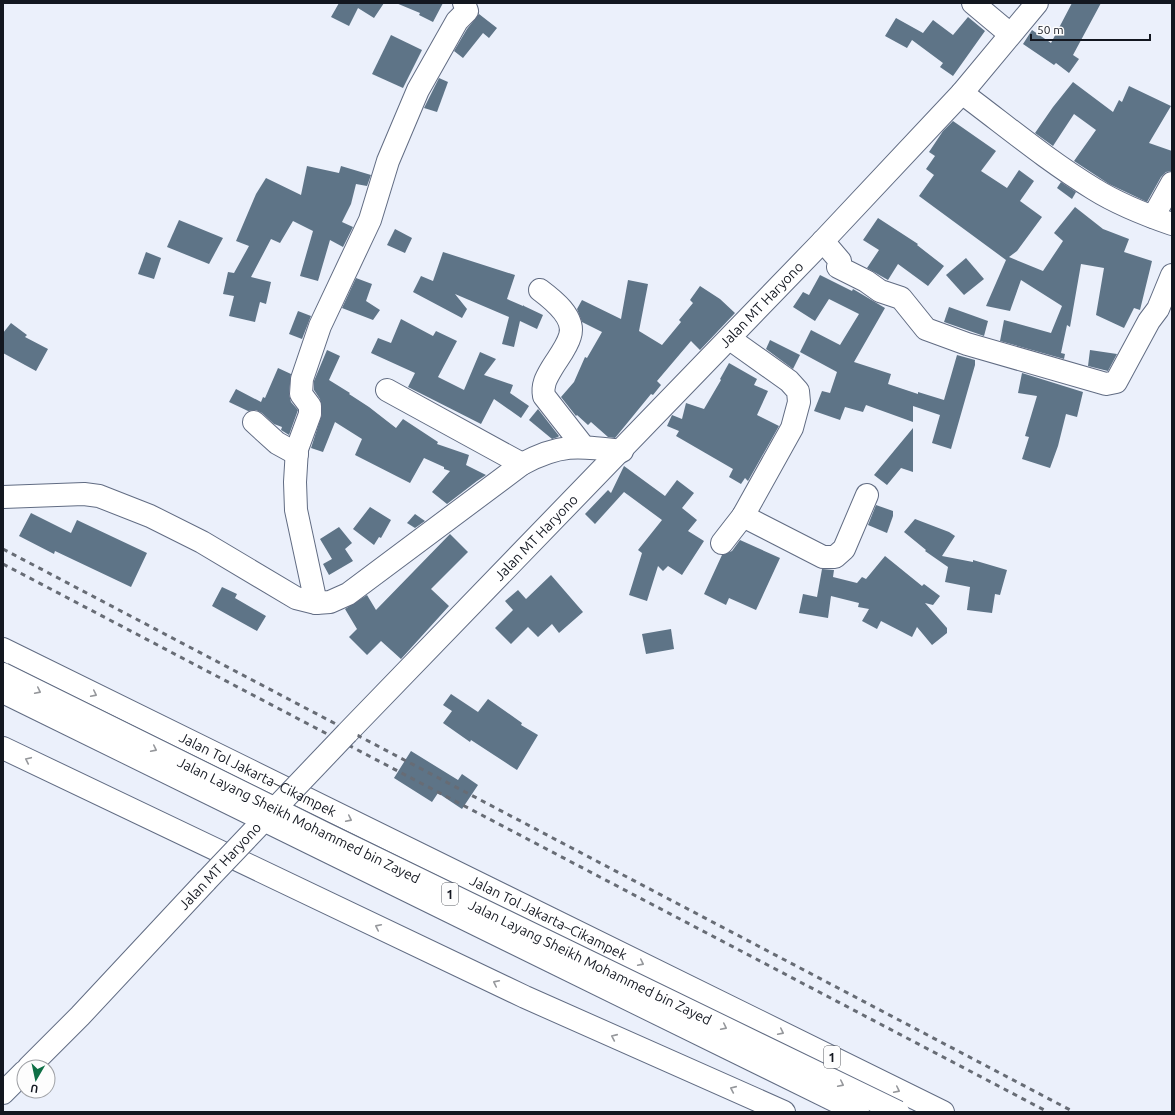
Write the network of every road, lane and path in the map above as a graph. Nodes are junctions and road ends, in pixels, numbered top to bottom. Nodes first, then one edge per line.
1 (973, 3) edge
2 (1037, 3) edge
3 (468, 6) edge
4 (1010, 34) junction
5 (962, 93) junction
6 (1172, 182) edge
7 (1162, 221) edge
8 (823, 241) junction
9 (1172, 275) edge
10 (540, 290) dead end
11 (730, 339) junction
12 (387, 390) dead end
13 (254, 422) dead end
14 (583, 446) junction
15 (622, 451) junction
16 (297, 454) junction
17 (522, 464) junction
18 (867, 494) dead end
19 (3, 497) edge
20 (743, 516) junction
21 (722, 543) dead end
22 (316, 603) junction
23 (3, 649) edge
24 (3, 674) edge
25 (3, 692) edge
26 (3, 702) edge
27 (3, 748) edge
28 (37, 1059) edge
29 (16, 1080) edge
30 (3, 1093) edge
31 (784, 1112) edge
32 (850, 1112) edge
33 (858, 1112) edge
34 (898, 1112) edge
35 (943, 1112) edge

1 - 4 main road
2 - 4 main road, Jalan MT Haryono
3 - 16 main road
4 - 5 main road, Jalan MT Haryono
5 - 7 main road
5 - 8 main road, Jalan MT Haryono
6 - 7 main road
8 - 9 main road
8 - 11 main road, Jalan MT Haryono
10 - 14 main road
11 - 15 main road, Jalan MT Haryono
11 - 20 main road
12 - 17 main road
13 - 16 main road
14 - 15 main road
14 - 17 main road
15 - 28 main road, Jalan MT Haryono, bridge
16 - 22 main road
17 - 22 main road
18 - 20 main road
19 - 22 main road
20 - 21 main road
23 -> 35 main road, Jalan Tol Jakarta–Cikampek / 1
24 -> 34 main road, Jalan Layang Sheikh Mohammed bin Zayed / 1, bridge
25 - 33 main road, Jalan Layang Sheikh Mohammed bin Zayed / 1, bridge
26 - 32 main road, 1
31 -> 27 main road
29 - 30 main road

